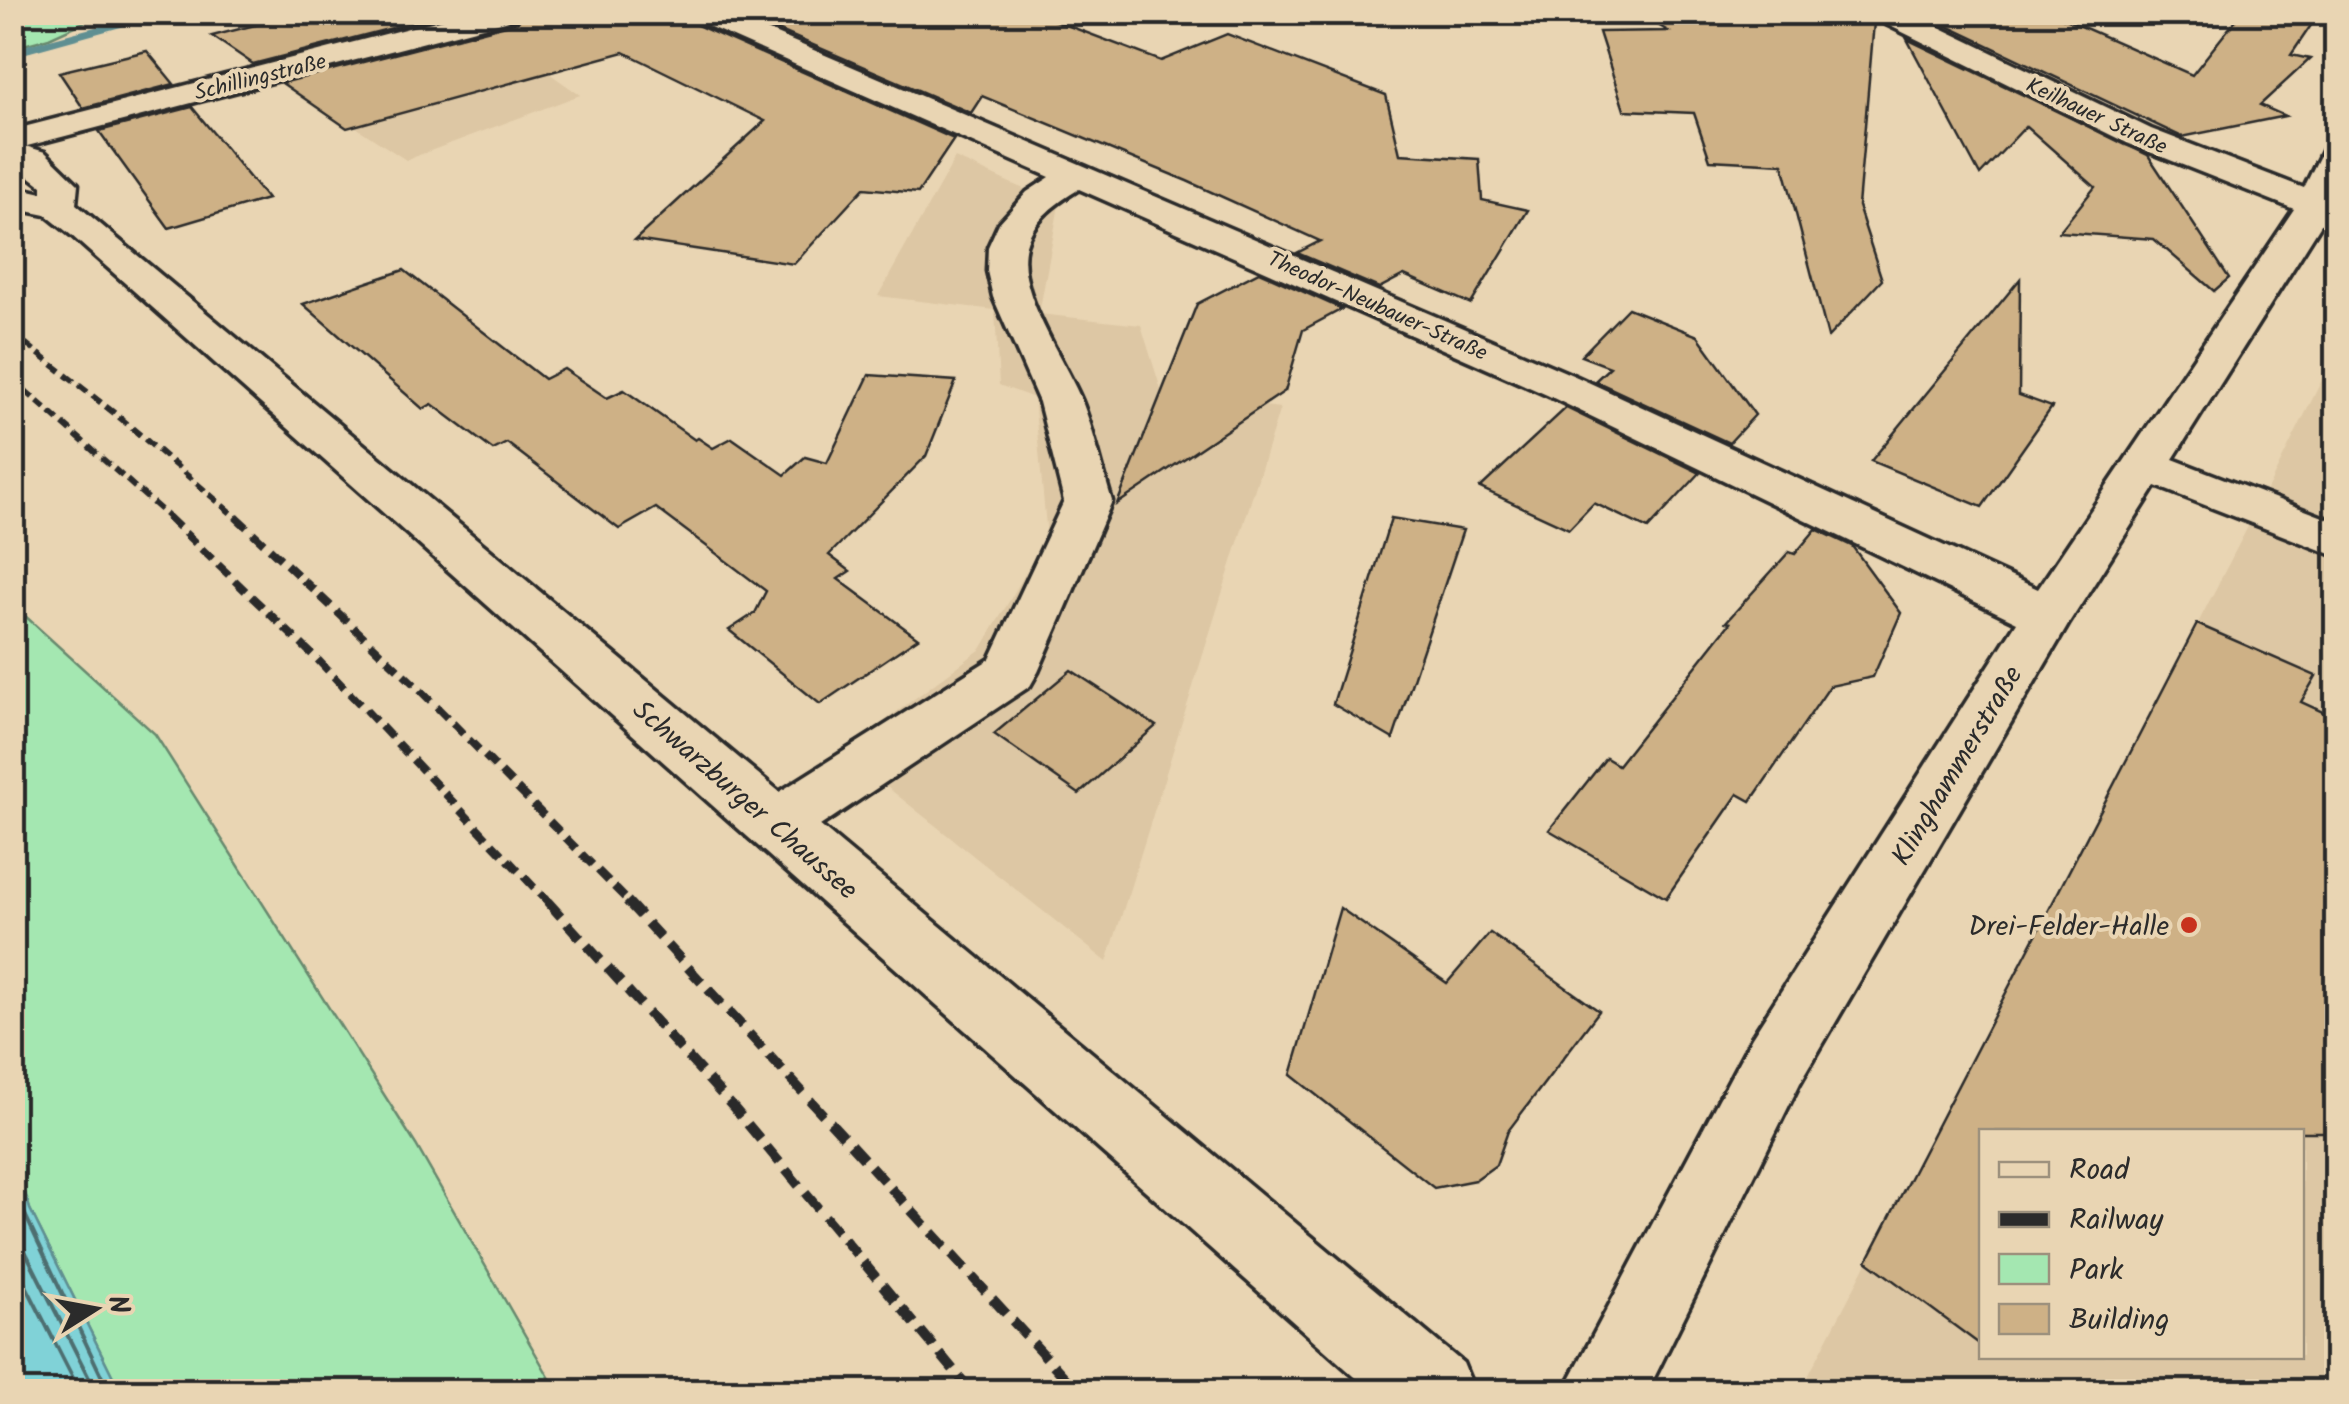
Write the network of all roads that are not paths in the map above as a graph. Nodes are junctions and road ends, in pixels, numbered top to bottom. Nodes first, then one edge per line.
1 (507, 12) edge
2 (700, 12) edge
3 (1884, 12) edge
4 (12, 140) edge
5 (12, 152) edge
6 (1076, 175) junction
7 (2329, 191) edge
8 (35, 202) edge
9 (2145, 465) junction
10 (2336, 540) edge
11 (2048, 615) junction
12 (775, 825) junction
13 (1434, 1392) edge
14 (1604, 1392) edge

1 - 4 street, Schillingstraße
2 - 6 street, Theodor-Neubauer-Straße
3 - 7 street, Keilhauer Straße
5 - 8 street, Schwarzburger Chaussee
6 - 11 street, Theodor-Neubauer-Straße
6 - 12 street
7 - 9 street, Klinghammerstraße
8 - 12 street, Schwarzburger Chaussee
9 - 10 street
9 - 11 street, Klinghammerstraße
11 - 14 street, Klinghammerstraße
12 - 13 street, Schwarzburger Chaussee

